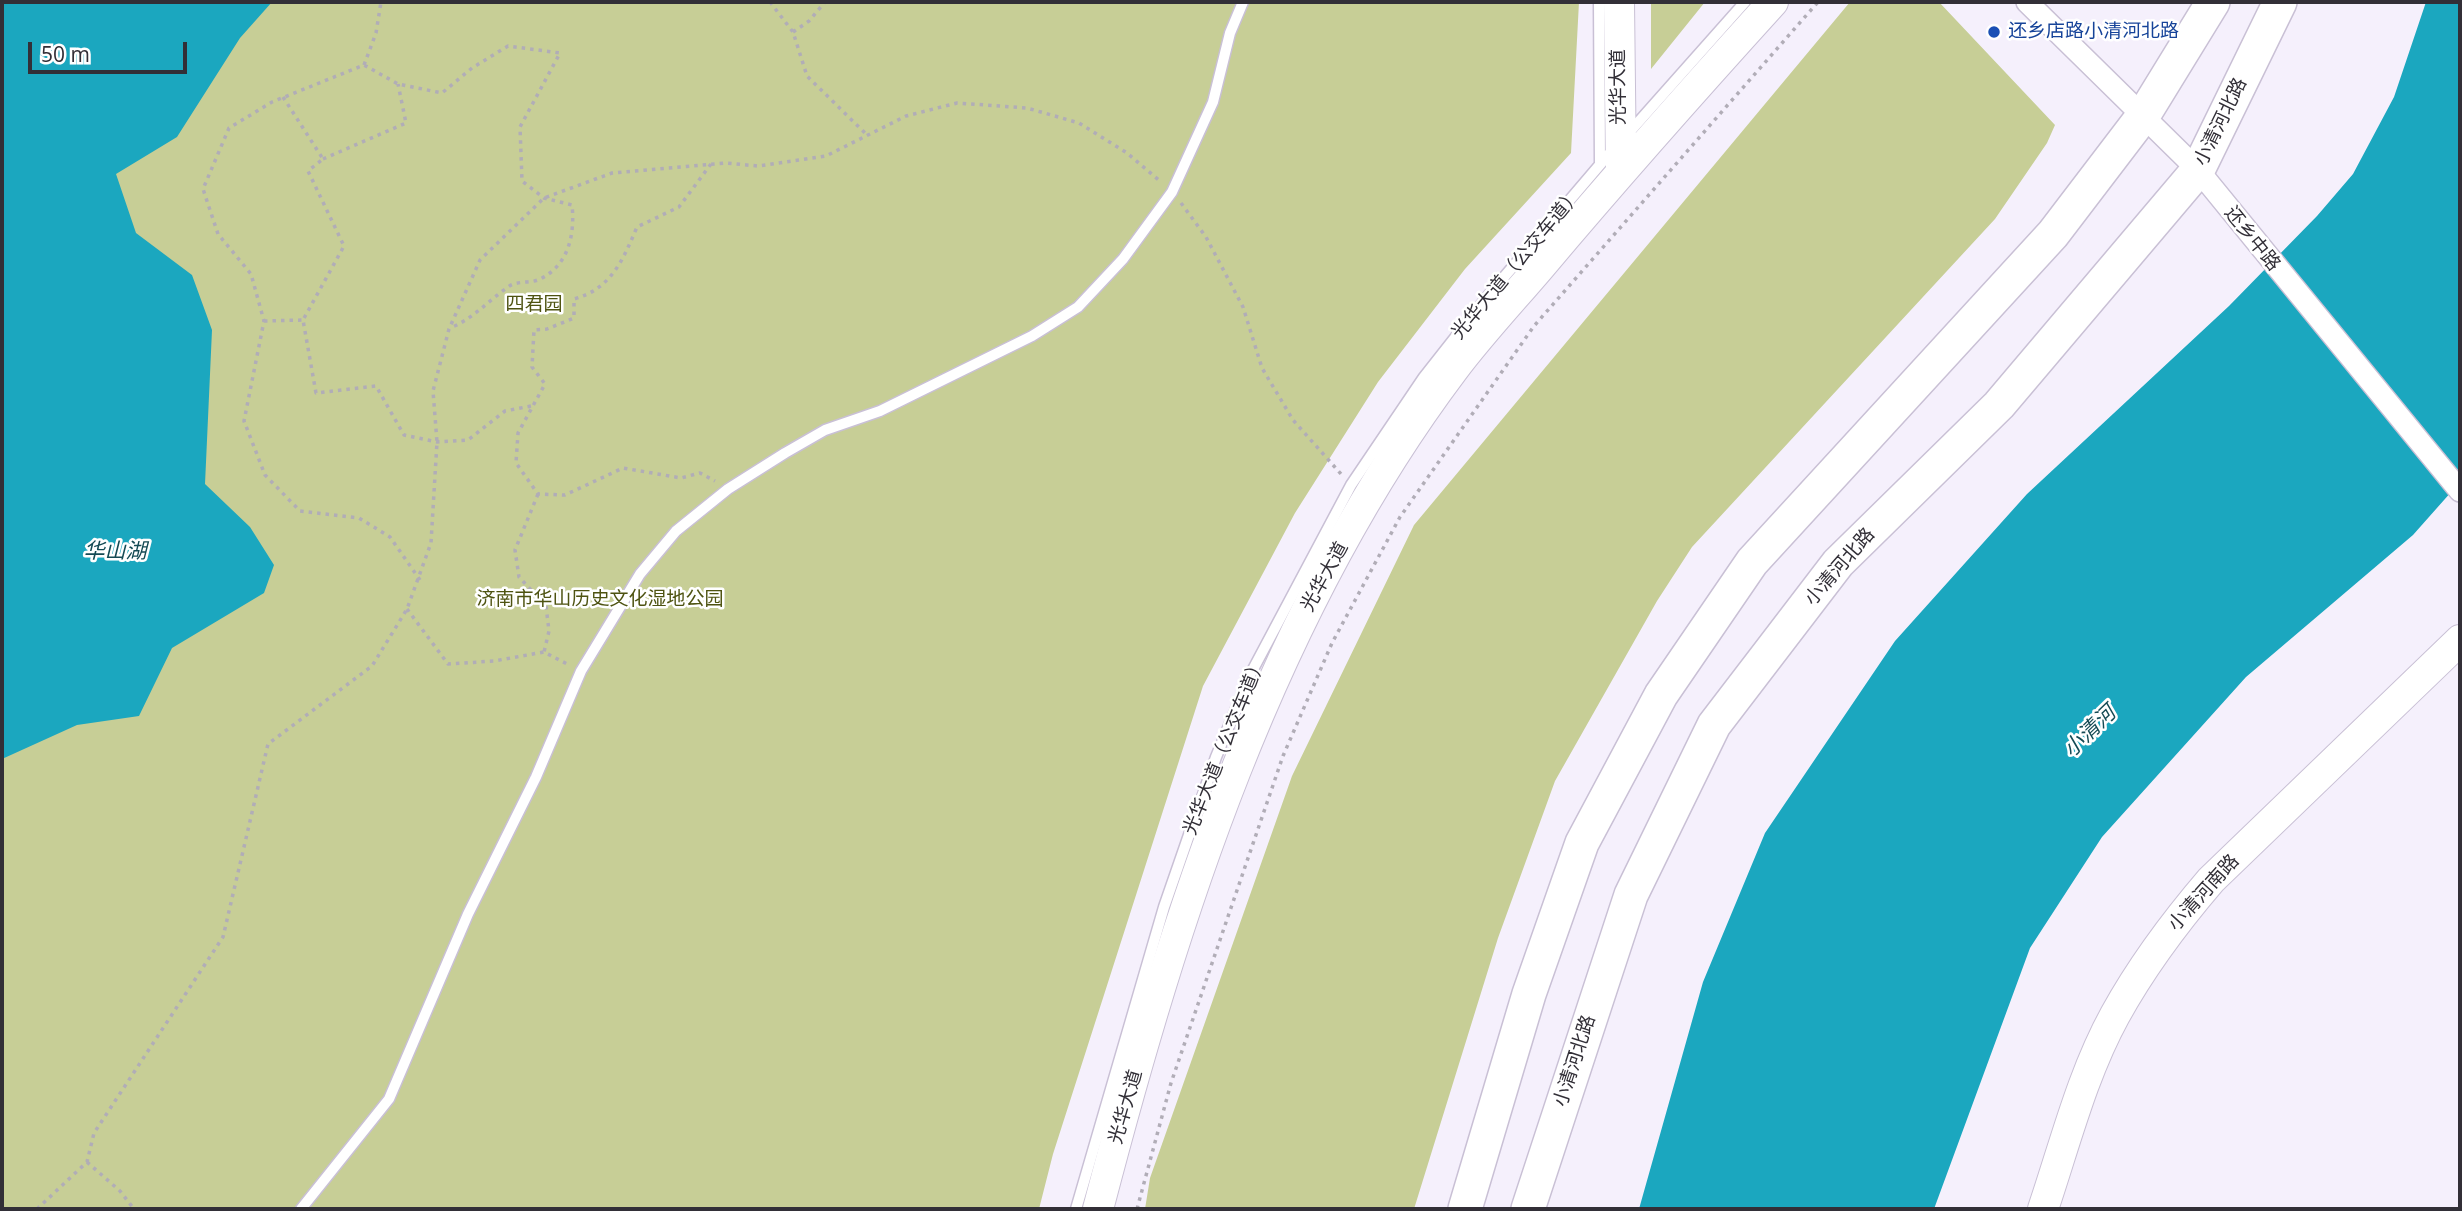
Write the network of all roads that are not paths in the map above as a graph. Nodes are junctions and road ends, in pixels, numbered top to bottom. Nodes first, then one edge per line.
1 (1243, 2) edge
2 (1600, 2) edge
3 (1619, 2) edge
4 (1745, 2) edge
5 (1773, 2) edge
6 (2027, 2) edge
7 (2213, 2) edge
8 (2280, 2) edge
9 (2143, 116) junction
10 (1614, 159) junction
11 (2198, 170) junction
12 (2460, 491) edge
13 (2460, 640) edge
14 (301, 1209) edge
15 (1076, 1209) edge
16 (1098, 1209) edge
17 (1465, 1209) edge
18 (1528, 1209) edge
19 (2043, 1209) edge

1 - 14 lane
2 - 10 lane
3 - 10 main road, 光华大道
4 - 10 lane, 光华大道（公交车道）
5 - 10 main road
6 - 9 street, 还乡中路
7 - 9 main road
8 - 11 main road, 小清河北路
9 - 11 street, 还乡中路
9 - 17 main road
10 - 15 lane, 光华大道（公交车道）
10 - 16 main road, 光华大道
11 - 12 street, 还乡中路
11 - 18 main road, 小清河北路
13 - 19 main road, 小清河南路

